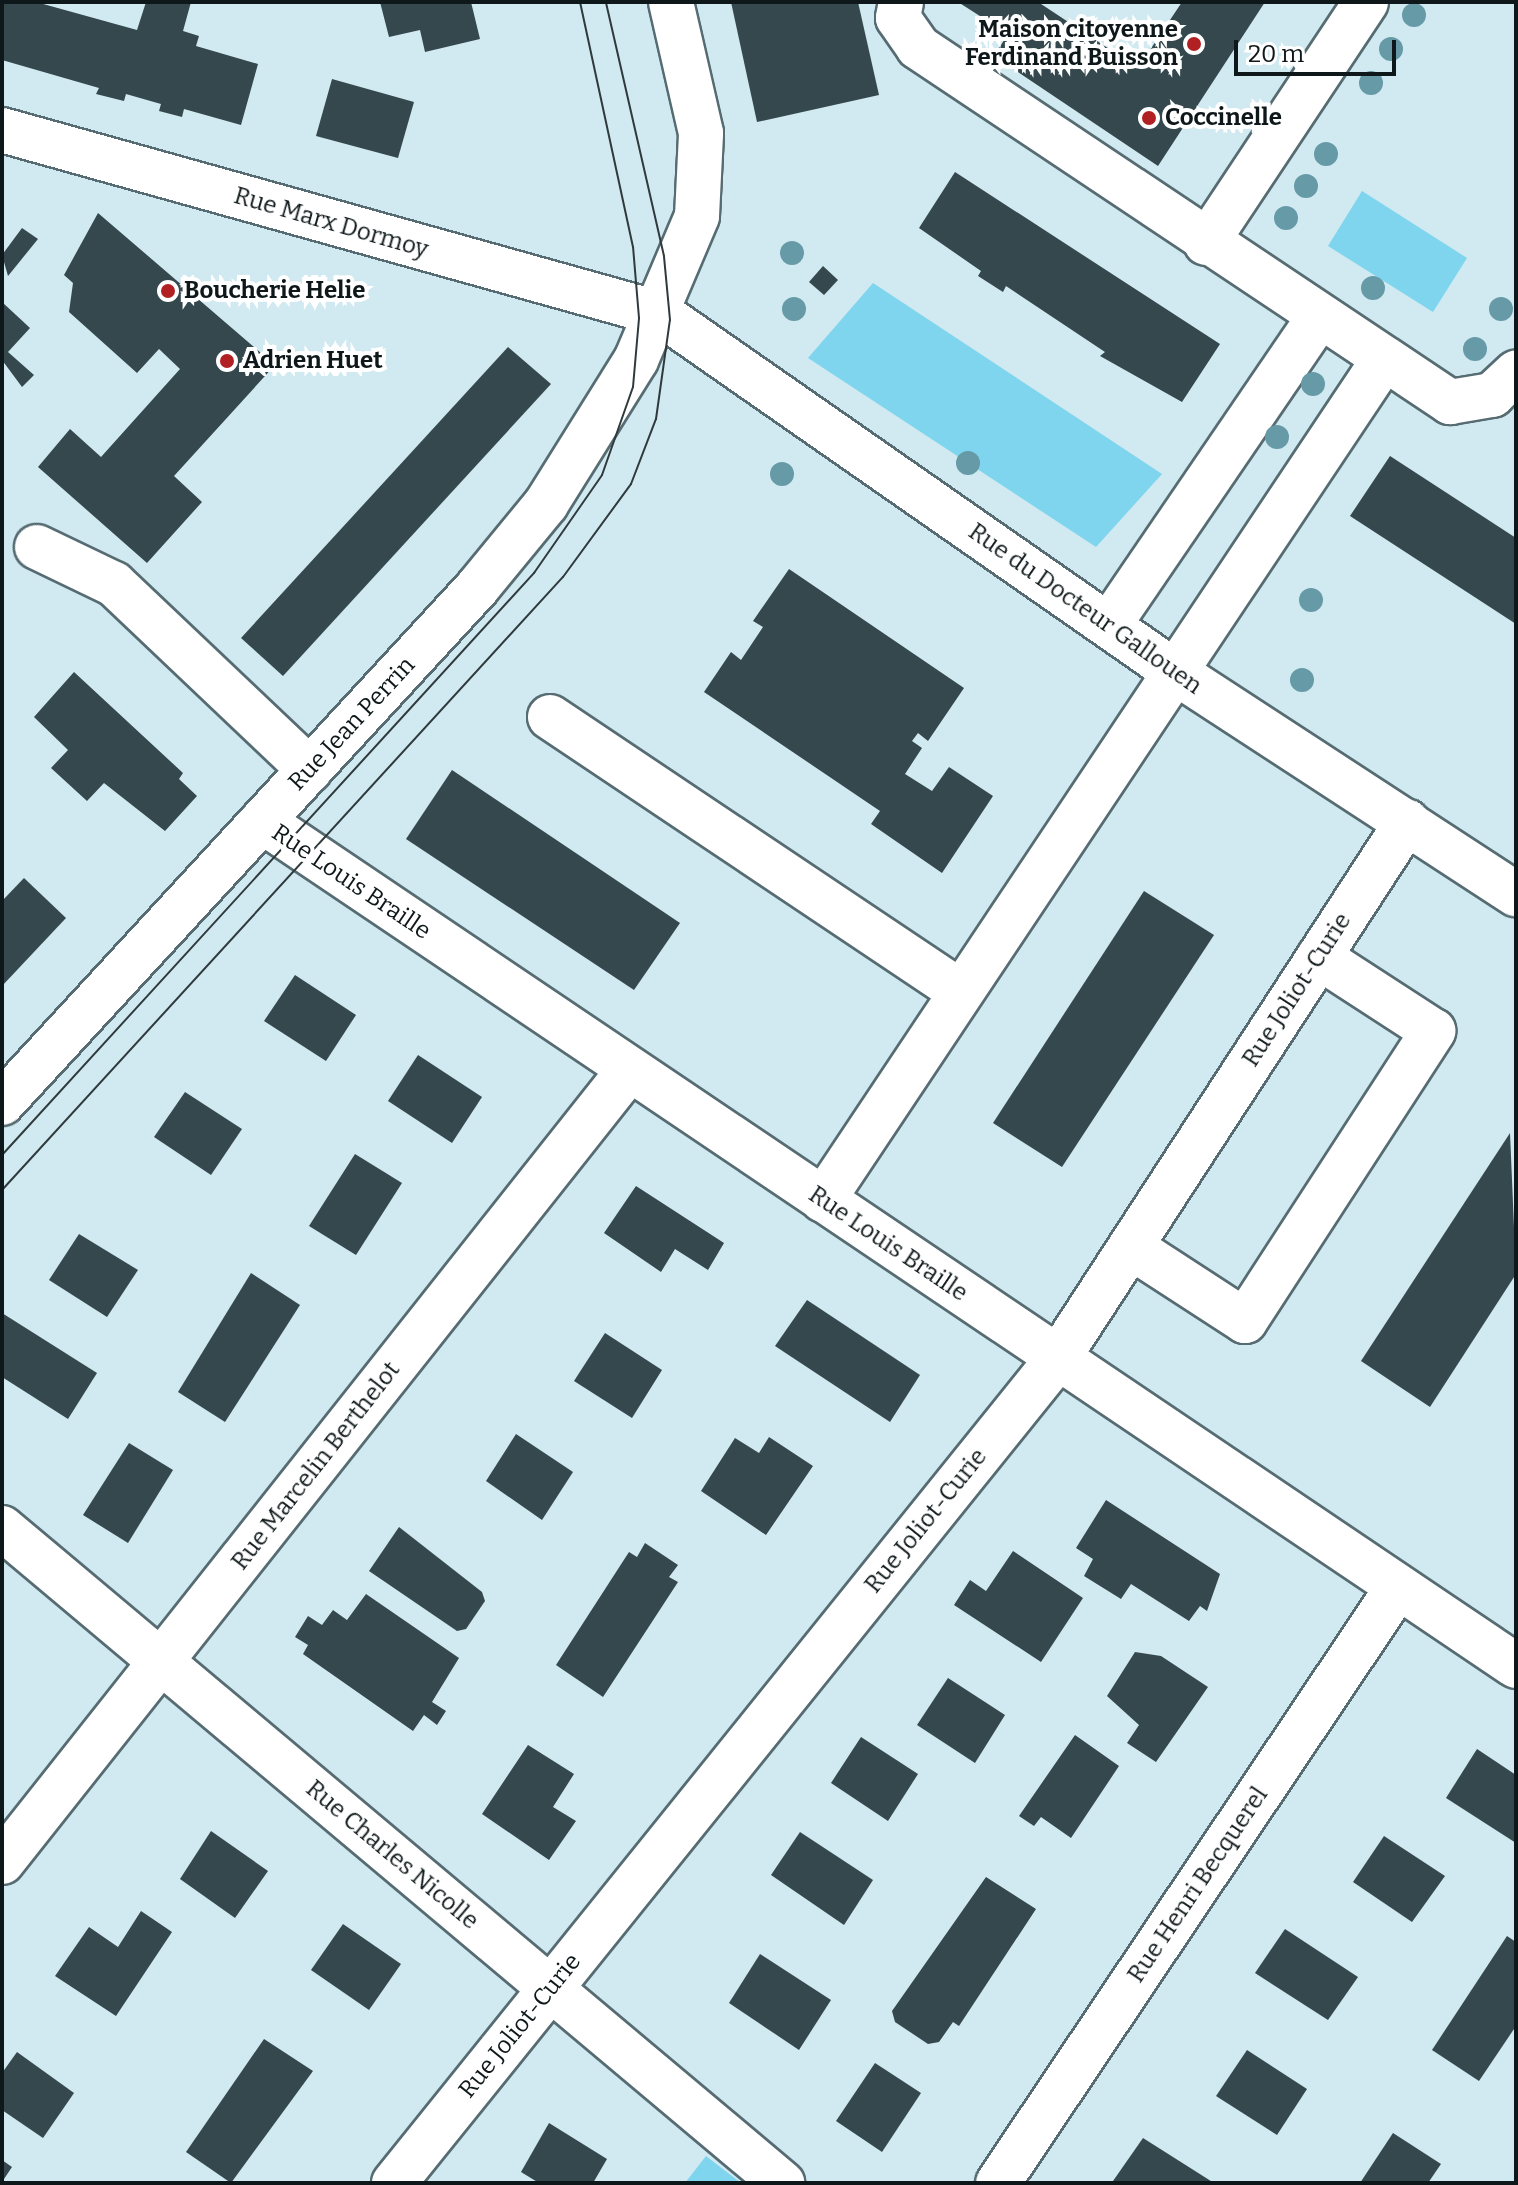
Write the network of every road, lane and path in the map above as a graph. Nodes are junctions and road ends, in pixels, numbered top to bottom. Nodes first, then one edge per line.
1 (671, 2) edge
2 (901, 2) edge
3 (1366, 2) edge
4 (2, 130) edge
5 (1206, 243) junction
6 (661, 314) junction
7 (1319, 317) junction
8 (1384, 359) junction
9 (1516, 373) edge
10 (37, 547) dead end
11 (1109, 625) junction
12 (1172, 670) junction
13 (550, 717) dead end
14 (310, 770) junction
15 (262, 821) junction
16 (1407, 822) junction
17 (1516, 894) edge
18 (1319, 957) junction
19 (960, 991) junction
20 (629, 1070) junction
21 (3, 1099) edge
22 (823, 1200) junction
23 (1131, 1247) junction
24 (1058, 1358) junction
25 (2, 1528) edge
26 (1398, 1587) junction
27 (162, 1661) junction
28 (1516, 1666) edge
29 (2, 1862) edge
30 (551, 1988) junction
31 (394, 2183) edge
32 (782, 2183) edge
33 (998, 2183) edge

1 - 6 street, Rue Jean Perrin
2 - 5 street
3 - 5 street
4 - 6 street, Rue Marx Dormoy
5 - 7 street
6 - 11 street, Rue du Docteur Gallouen
6 - 14 street, Rue Jean Perrin
7 - 8 street
7 - 11 street
8 - 9 street
8 - 12 street
10 - 14 street
11 - 12 street, Rue du Docteur Gallouen
12 - 16 street, Rue du Docteur Gallouen
12 - 19 street
13 - 19 street
14 - 15 street, Rue Jean Perrin
15 - 20 street, Rue Louis Braille
15 - 21 street, Rue Jean Perrin
16 - 17 street, Rue du Docteur Gallouen
16 - 18 street, Rue Joliot-Curie
18 - 23 street, Rue Joliot-Curie
18 - 23 street
19 - 22 street
20 - 22 street, Rue Louis Braille
20 - 27 street, Rue Marcelin Berthelot
22 - 24 street, Rue Louis Braille
23 - 24 street, Rue Joliot-Curie
24 - 26 street, Rue Louis Braille
24 - 30 street, Rue Joliot-Curie
25 - 27 street, Rue Charles Nicolle
26 - 28 street, Rue Louis Braille
26 - 33 street, Rue Henri Becquerel
27 - 29 street, Rue Marcelin Berthelot
27 - 30 street, Rue Charles Nicolle
30 - 31 street, Rue Joliot-Curie
30 - 32 street, Rue Charles Nicolle

